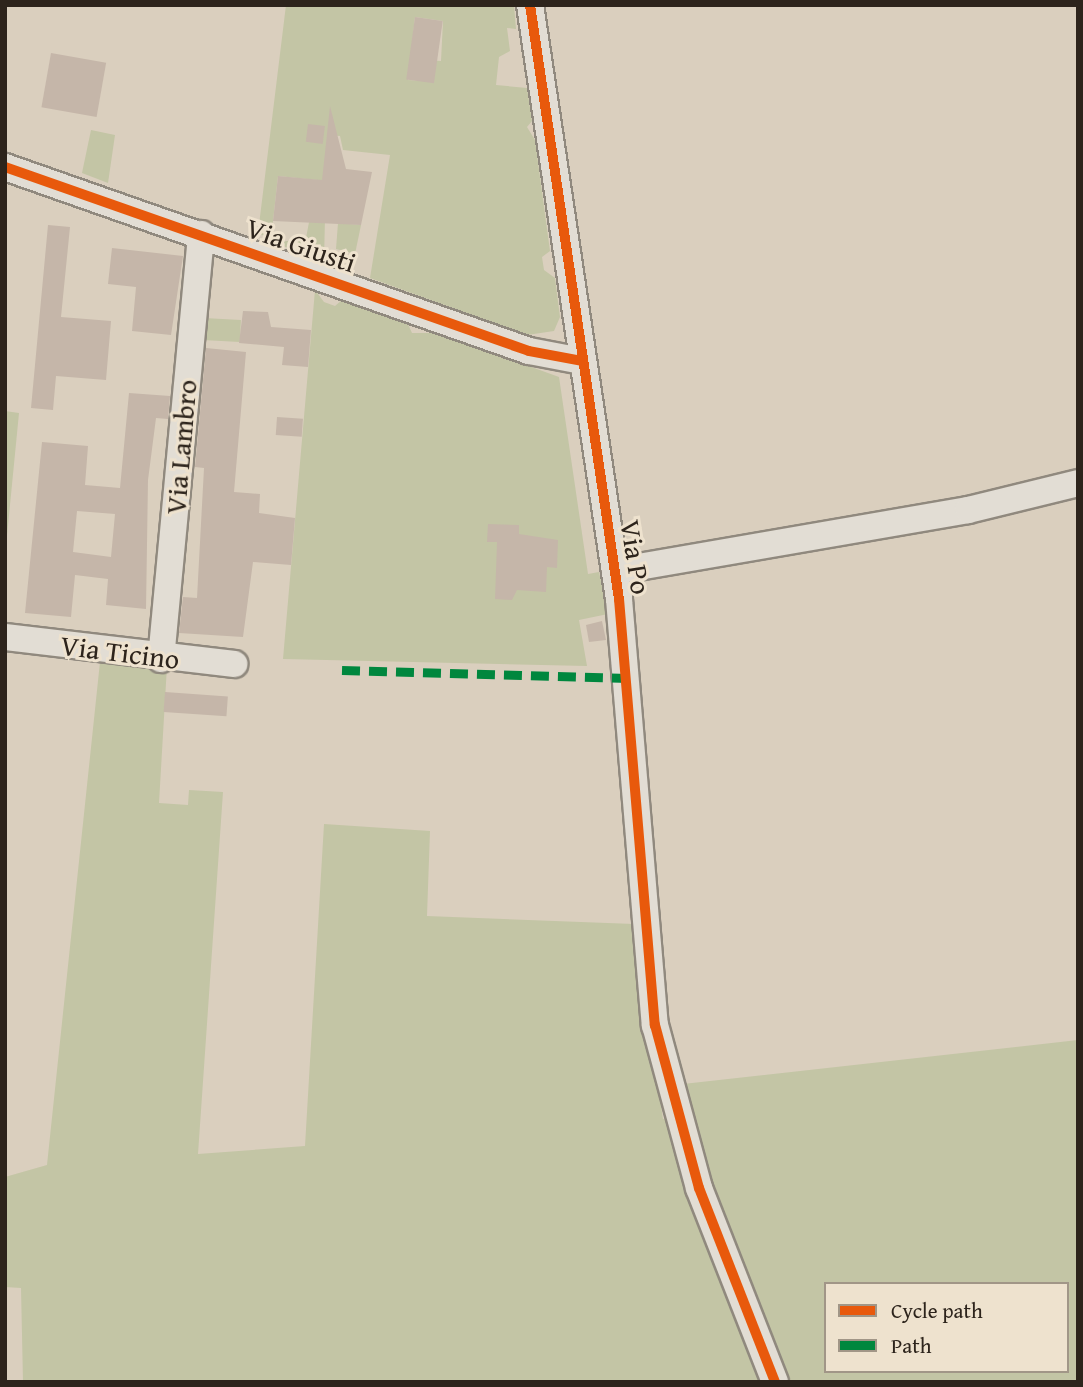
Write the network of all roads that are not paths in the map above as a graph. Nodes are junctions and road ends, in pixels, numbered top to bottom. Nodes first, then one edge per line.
1 (530, 5) edge
2 (5, 167) edge
3 (201, 234) junction
4 (582, 362) junction
5 (1078, 484) edge
6 (615, 571) junction
7 (5, 637) edge
8 (161, 659) junction
9 (234, 664) dead end
10 (775, 1382) edge

1 - 4 street, Via Po
2 - 3 street, Via Giusti
3 - 4 street, Via Giusti
3 - 8 street, Via Lambro
4 - 6 street, Via Po
5 - 6 street
6 - 10 street, Via Po
7 - 8 street, Via Ticino
8 - 9 street, Via Ticino

